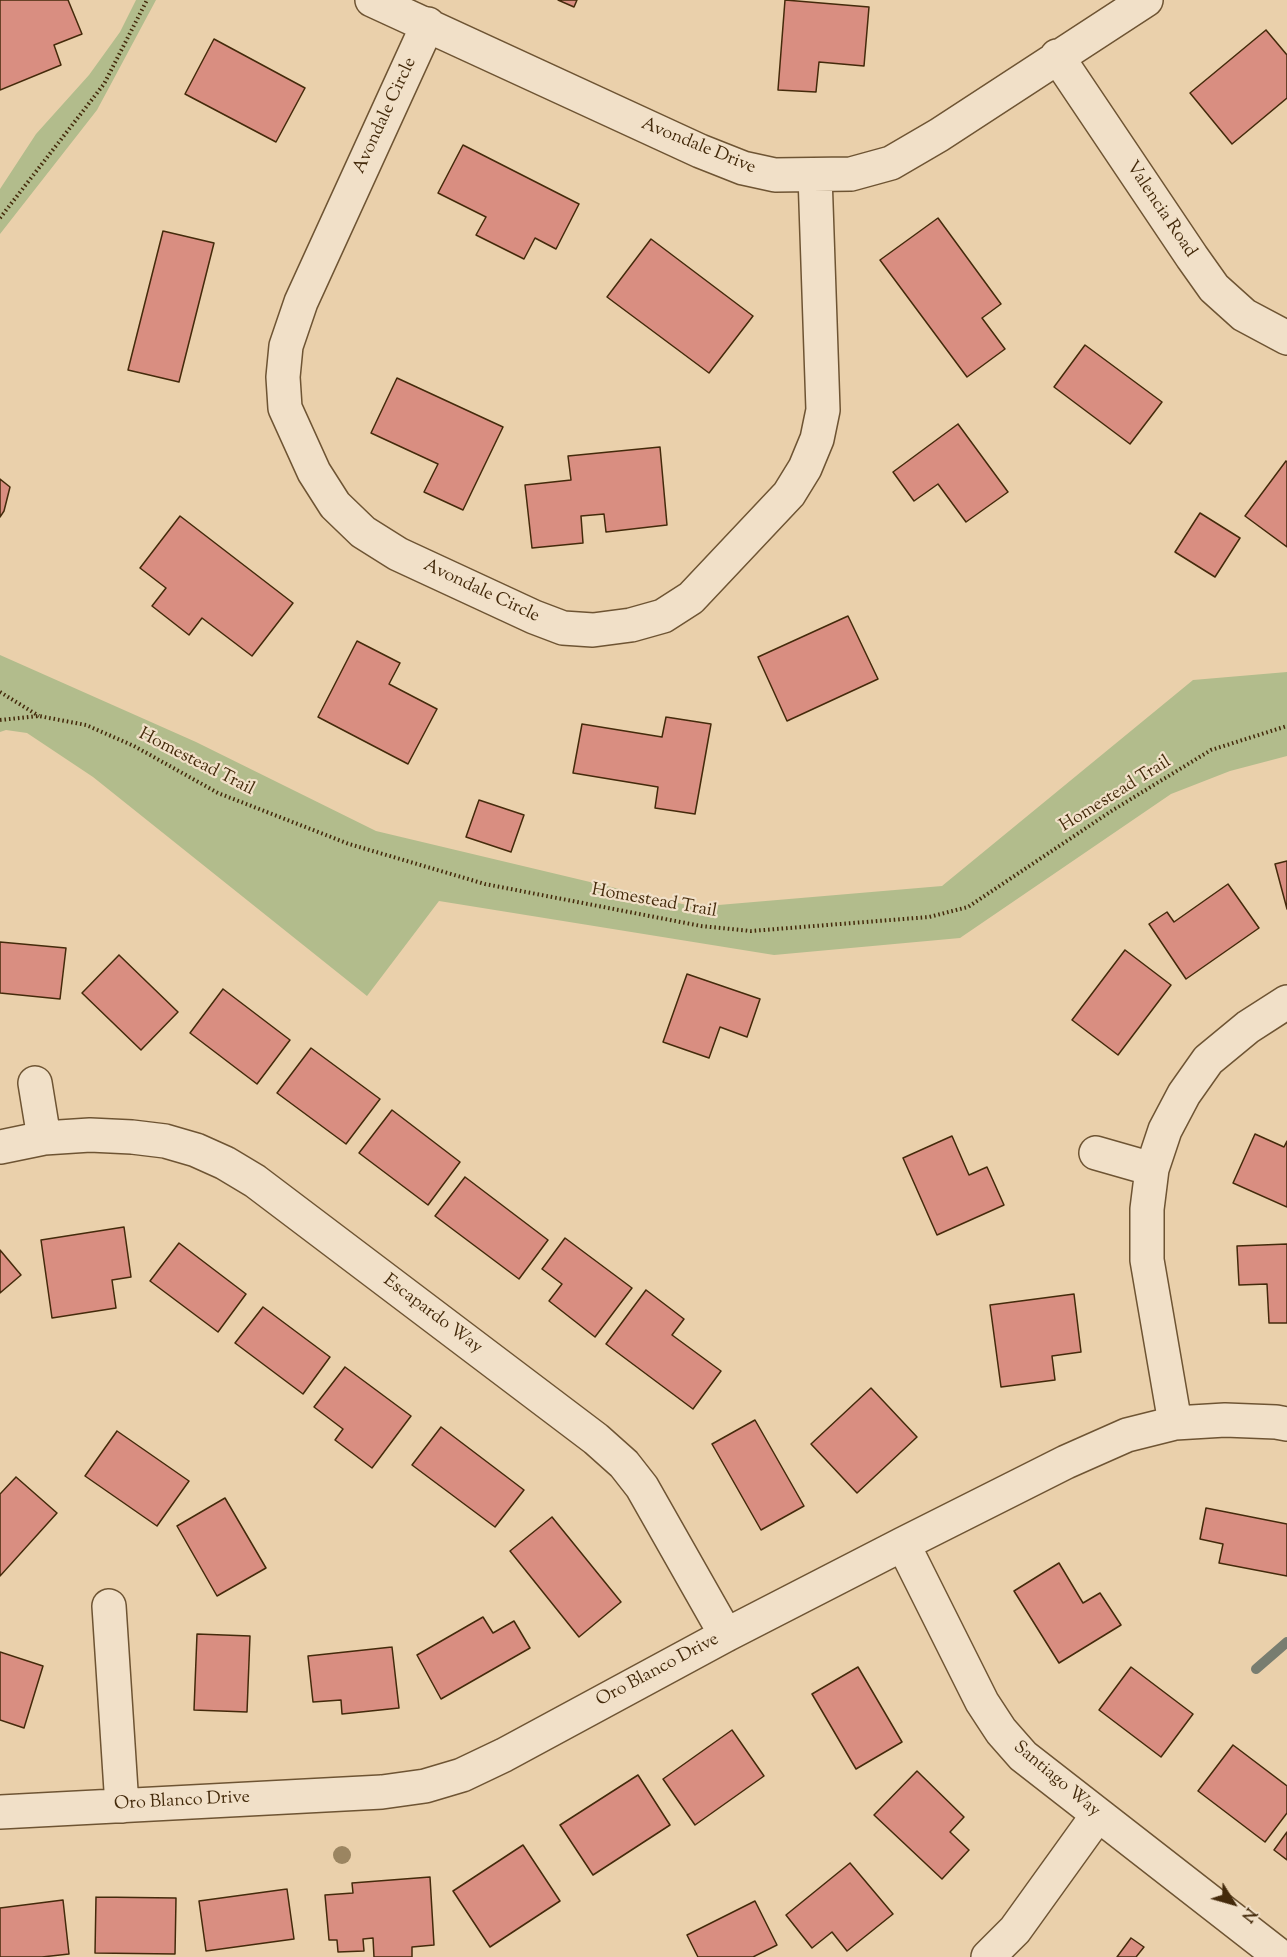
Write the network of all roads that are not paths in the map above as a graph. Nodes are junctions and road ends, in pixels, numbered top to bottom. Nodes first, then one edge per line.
1 (372, 0) edge
2 (1146, 0) edge
3 (428, 24) junction
4 (1057, 56) junction
5 (816, 175) junction
6 (1287, 338) edge
7 (1287, 1002) edge
8 (35, 1083) dead end
9 (44, 1138) junction
10 (0, 1147) edge
11 (1096, 1153) dead end
12 (1152, 1169) junction
13 (1175, 1423) junction
14 (1287, 1424) edge
15 (903, 1544) junction
16 (109, 1606) dead end
17 (726, 1635) junction
18 (122, 1806) junction
19 (0, 1812) edge
20 (1097, 1816) junction
21 (988, 1957) edge
22 (1281, 1957) edge

1 - 3 street, Avondale Drive
2 - 4 street, Avondale Drive
3 - 5 street, Avondale Drive
3 - 5 street, Avondale Circle
4 - 5 street, Avondale Drive
4 - 6 street, Valencia Road
7 - 12 street
8 - 9 street
9 - 10 street, Escapardo Way
9 - 17 street, Escapardo Way
11 - 12 street
12 - 13 street
13 - 14 street, Oro Blanco Drive
13 - 15 street, Oro Blanco Drive
15 - 17 street, Oro Blanco Drive
15 - 20 street, Santiago Way
16 - 18 street
17 - 18 street, Oro Blanco Drive
18 - 19 street, Oro Blanco Drive
20 - 21 street
20 - 22 street, Santiago Way

